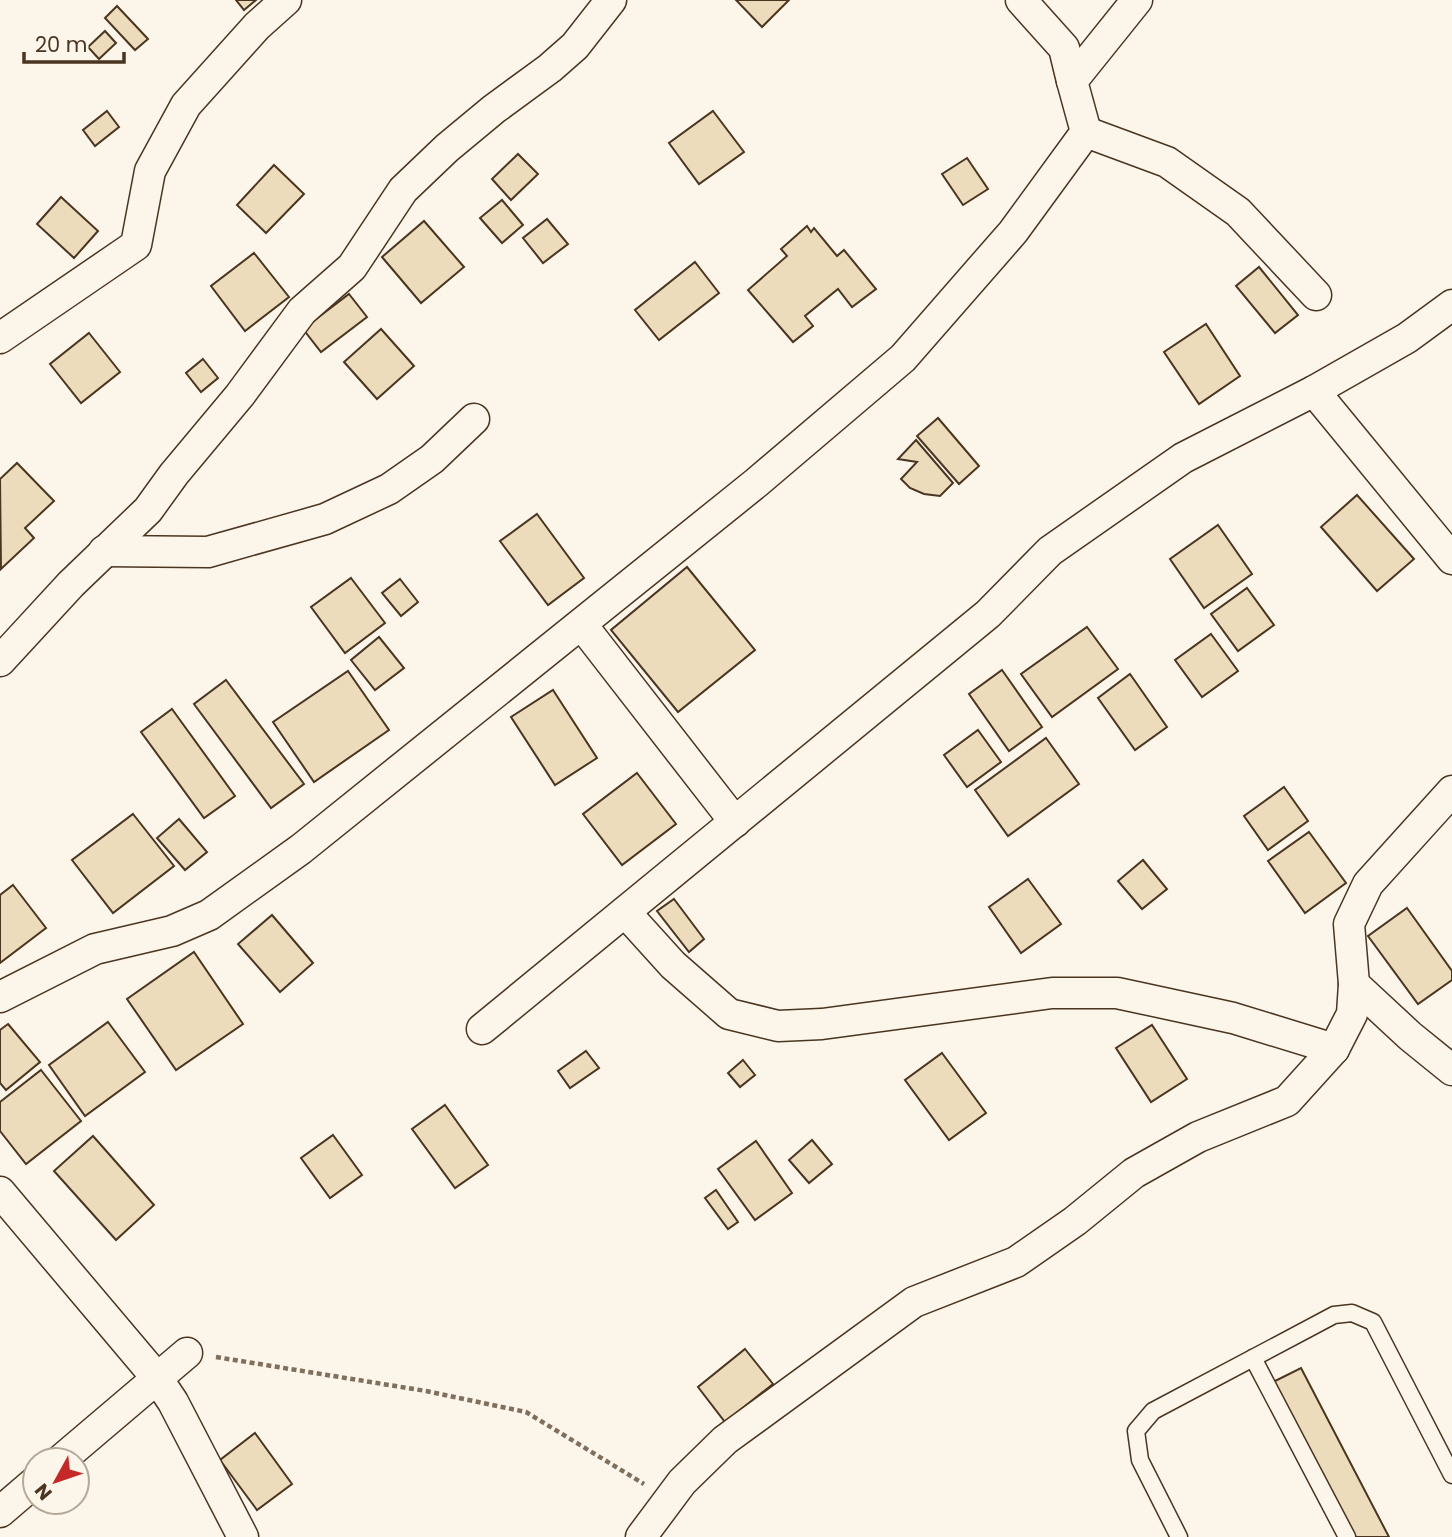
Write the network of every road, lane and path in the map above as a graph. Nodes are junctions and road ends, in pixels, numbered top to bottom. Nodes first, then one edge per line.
1 (286, 0) edge
2 (611, 0) edge
3 (1138, 0) edge
4 (1032, 6) edge
5 (1072, 81) junction
6 (1086, 132) junction
7 (1316, 295) dead end
8 (1452, 304) edge
9 (0, 338) edge
10 (1314, 391) junction
11 (474, 419) dead end
12 (104, 551) junction
13 (1452, 559) edge
14 (582, 625) junction
15 (0, 661) edge
16 (1452, 791) edge
17 (734, 822) junction
18 (625, 912) junction
19 (1354, 984) junction
20 (0, 997) edge
21 (482, 1029) dead end
22 (1334, 1049) junction
23 (1452, 1070) edge
24 (0, 1192) edge
25 (187, 1353) joint
26 (1253, 1358) junction
27 (157, 1378) junction
28 (77, 1446) edge
29 (1452, 1475) edge
30 (21, 1494) edge
31 (669, 1499) junction
32 (0, 1512) edge
33 (243, 1537) edge
34 (641, 1537) edge
35 (1179, 1537) edge
36 (1347, 1537) edge

1 - 9 street
2 - 12 street
3 - 5 street
4 - 5 street
5 - 6 street
6 - 7 street
6 - 14 street
8 - 10 street
10 - 13 street
10 - 17 street
11 - 12 street
12 - 15 street
14 - 17 street
14 - 20 street
16 - 19 street
17 - 18 street
18 - 21 street
18 - 22 street
19 - 22 street
19 - 23 street
22 - 31 street
24 - 27 street
25 - 27 street
25 - 31 path
26 - 29 lane
26 - 35 lane
26 - 36 lane
27 - 28 street
27 - 33 street
30 - 32 street
31 - 34 street

